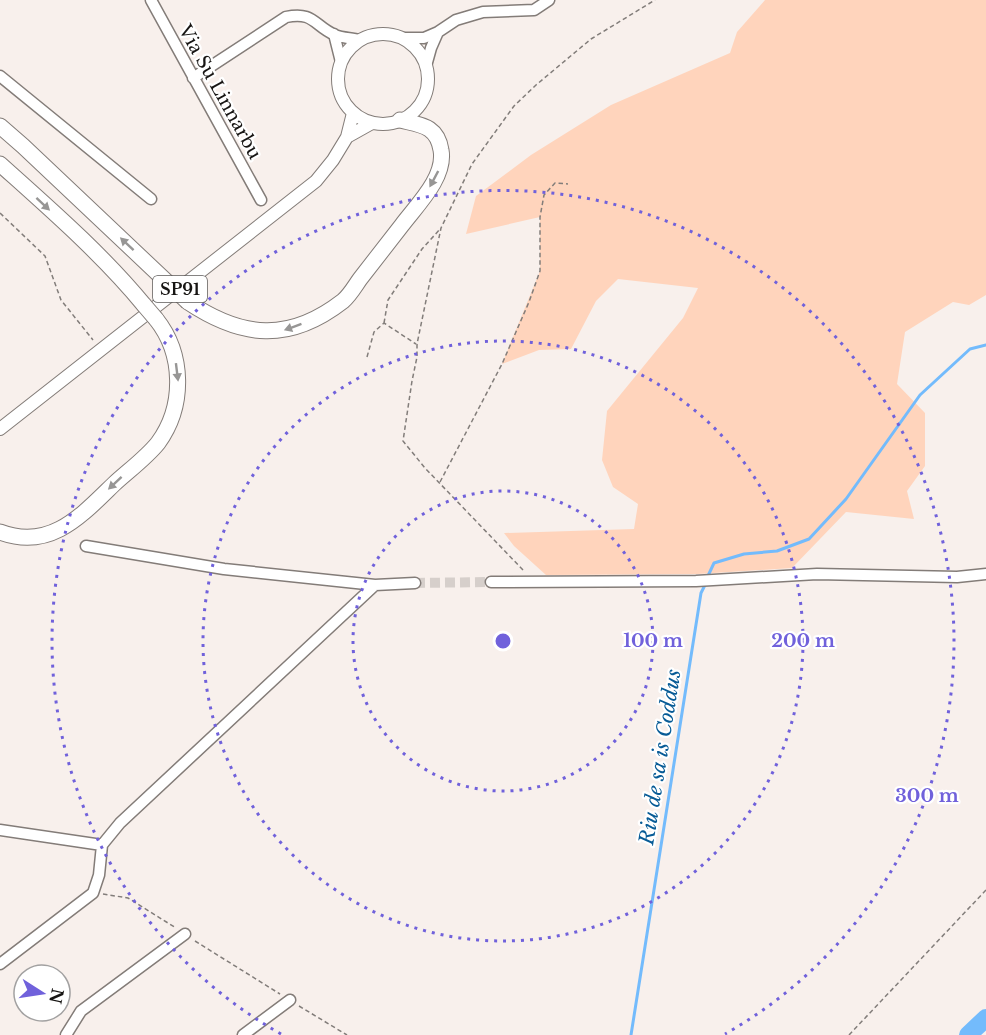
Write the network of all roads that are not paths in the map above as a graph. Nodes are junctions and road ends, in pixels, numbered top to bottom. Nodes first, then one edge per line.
1 (151, 0) edge
2 (549, 0) edge
3 (438, 32) junction
4 (334, 34) junction
5 (404, 38) junction
6 (359, 40) junction
7 (341, 62) junction
8 (426, 66) junction
9 (0, 76) edge
10 (193, 78) junction
11 (353, 112) junction
12 (400, 120) junction
13 (372, 123) junction
14 (0, 126) edge
15 (347, 137) junction
16 (0, 164) edge
17 (151, 198) dead end
18 (261, 200) dead end
19 (0, 429) edge
20 (0, 532) edge
21 (86, 546) dead end
22 (986, 574) edge
23 (491, 582) tunnel mouth
24 (415, 583) tunnel mouth
25 (375, 585) junction
26 (0, 830) edge
27 (102, 845) junction
28 (185, 934) road end
29 (0, 964) edge
30 (290, 1000) road end
31 (66, 1035) edge
32 (243, 1035) edge

1 - 10 street, Via Su Linnarbu
2 - 3 street
3 - 5 street
3 - 8 street
4 - 6 street
4 - 7 street
4 - 10 street
5 - 6 main road
5 - 8 main road
6 - 7 main road
7 - 11 main road
8 - 12 main road
9 - 17 street
10 - 18 street, Via Su Linnarbu
11 - 13 main road
11 - 15 main road, SP91
12 - 13 main road, SP91
12 -> 14 highway, bridge
13 - 15 main road, SP91
15 - 19 main road, SP91
16 -> 20 highway, bridge
21 - 25 street
22 - 23 street
24 - 25 street
25 - 27 street
26 - 27 street
27 - 29 street
28 - 31 street
30 - 32 street

